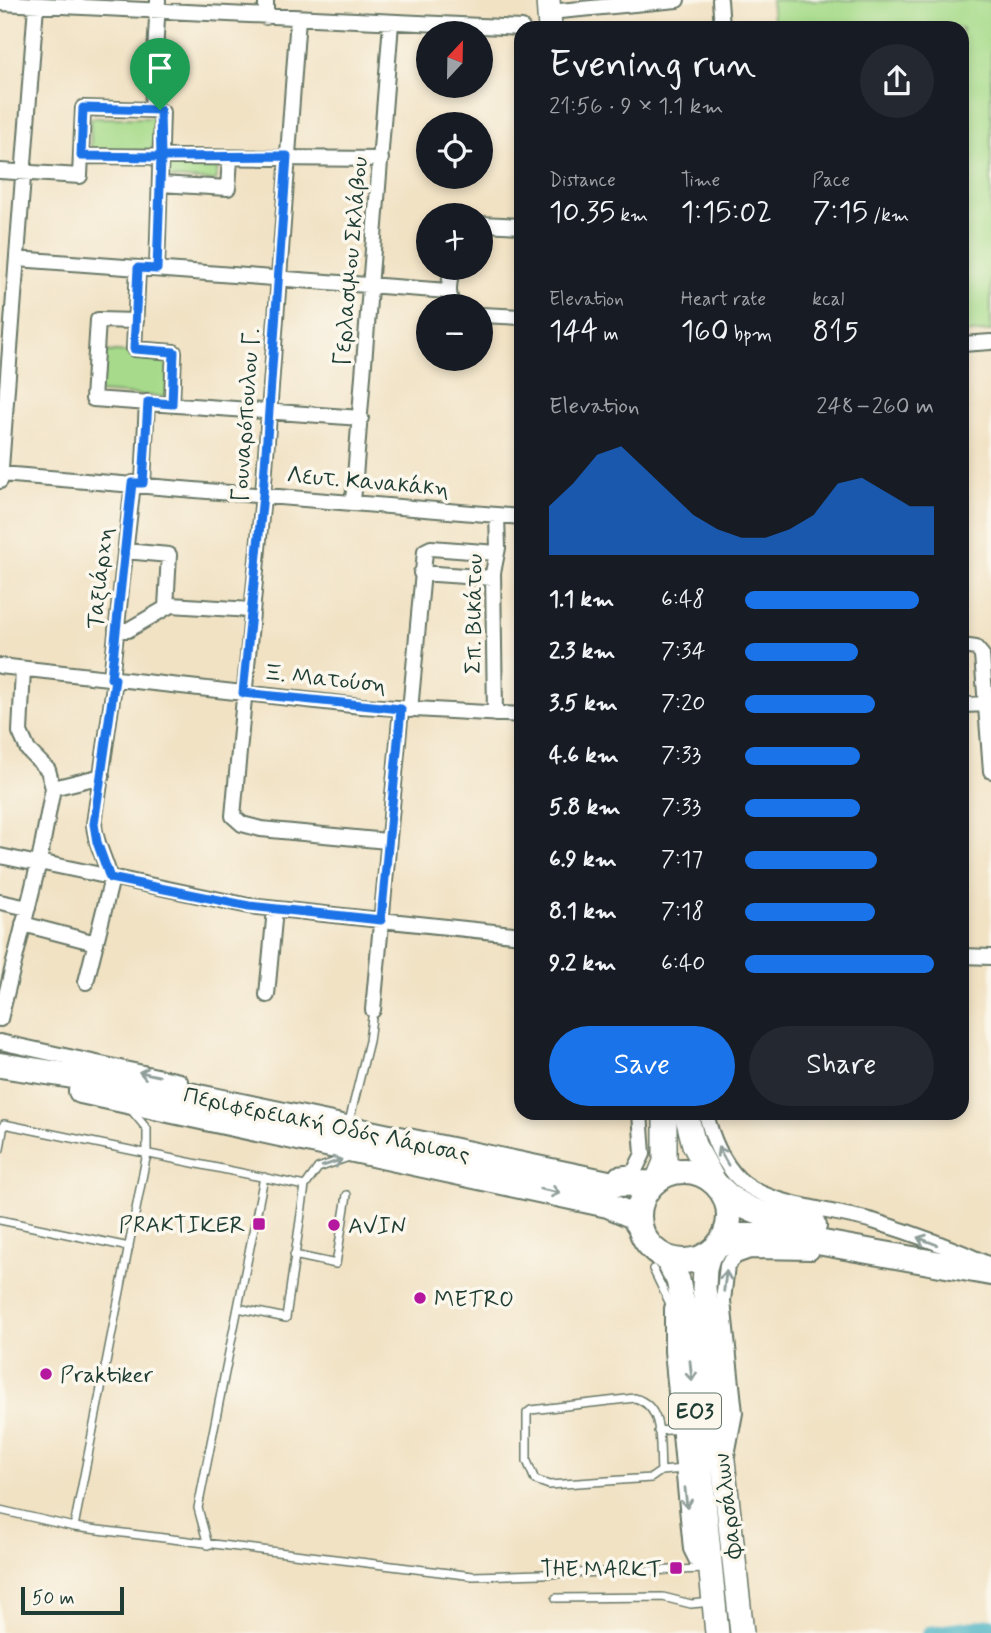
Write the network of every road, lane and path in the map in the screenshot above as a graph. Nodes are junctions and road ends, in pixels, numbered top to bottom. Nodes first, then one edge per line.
1 (267, 0) edge
2 (677, 0) edge
3 (720, 0) edge
4 (0, 2) edge
5 (62, 4) edge
6 (36, 5) junction
7 (158, 5) edge
8 (549, 13) edge
9 (266, 17) junction
10 (298, 18) junction
11 (722, 21) edge
12 (391, 23) junction
13 (514, 28) edge
14 (152, 110) junction
15 (81, 156) junction
16 (287, 156) junction
17 (161, 157) junction
18 (230, 158) junction
19 (381, 159) junction
20 (0, 172) edge
21 (23, 173) junction
22 (160, 184) junction
23 (493, 225) edge
24 (514, 226) edge
25 (17, 259) junction
26 (138, 268) junction
27 (157, 269) junction
28 (278, 278) junction
29 (450, 280) edge
30 (370, 285) junction
31 (448, 292) joint
32 (7, 302) edge
33 (493, 316) edge
34 (514, 317) edge
35 (136, 321) junction
36 (991, 342) edge
37 (969, 344) edge
38 (148, 402) junction
39 (172, 404) junction
40 (269, 411) junction
41 (360, 418) junction
42 (2, 432) edge
43 (1, 477) edge
44 (138, 483) junction
45 (263, 495) junction
46 (353, 502) junction
47 (497, 516) junction
48 (514, 517) edge
49 (125, 551) junction
50 (497, 553) junction
51 (421, 573) junction
52 (493, 578) junction
53 (166, 607) junction
54 (251, 610) junction
55 (116, 630) junction
56 (969, 647) edge
57 (0, 666) edge
58 (23, 669) junction
59 (113, 679) junction
60 (243, 693) junction
61 (989, 704) edge
62 (969, 705) edge
63 (405, 709) junction
64 (495, 713) junction
65 (514, 714) edge
66 (991, 771) edge
67 (102, 776) junction
68 (53, 788) junction
69 (387, 841) junction
70 (0, 856) edge
71 (39, 863) junction
72 (110, 878) junction
73 (0, 902) edge
74 (28, 908) junction
75 (275, 909) junction
76 (381, 920) junction
77 (23, 925) junction
78 (514, 934) edge
79 (96, 943) junction
80 (969, 956) edge
81 (991, 957) edge
82 (86, 982) dead end
83 (267, 995) dead end
84 (373, 1010) joint
85 (0, 1019) edge
86 (0, 1042) edge
87 (0, 1066) edge
88 (112, 1098) junction
89 (350, 1118) junction
90 (641, 1120) edge
91 (665, 1120) edge
92 (688, 1120) edge
93 (709, 1120) edge
94 (0, 1149) edge
95 (147, 1153) junction
96 (369, 1153) junction
97 (577, 1172) junction
98 (264, 1177) junction
99 (656, 1181) junction
100 (305, 1186) junction
101 (717, 1186) junction
102 (347, 1195) dead end
103 (0, 1220) edge
104 (639, 1224) junction
105 (128, 1247) junction
106 (814, 1247) junction
107 (714, 1250) junction
108 (294, 1255) junction
109 (911, 1256) junction
110 (660, 1263) junction
111 (991, 1265) edge
112 (991, 1273) edge
113 (238, 1308) junction
114 (678, 1308) junction
115 (680, 1429) junction
116 (658, 1431) junction
117 (683, 1469) junction
118 (723, 1469) junction
119 (661, 1471) junction
120 (0, 1510) edge
121 (74, 1527) junction
122 (208, 1545) junction
123 (711, 1568) junction
124 (556, 1598) dead end
125 (714, 1602) junction
126 (714, 1630) edge
127 (742, 1630) edge

1 - 9 street
2 - 8 street
3 - 11 street
4 - 6 street
5 - 6 street
5 - 7 street
6 - 21 street
7 - 9 street
7 - 14 street
9 - 10 street
10 - 12 street
10 - 16 street, Γουναρόπουλου Γ.
12 - 13 street
12 - 19 street, Γερλασιμου Σκλάβου
14 - 15 street
14 - 17 street
15 - 17 street
15 - 21 street
16 - 18 street
16 - 19 street
16 - 28 street, Γουναρόπουλου Γ.
17 - 18 street
17 - 22 street
18 - 22 street
19 - 30 street, Γερλασιμου Σκλάβου
20 - 21 street
21 - 25 street
22 - 27 street
23 - 24 street
25 - 26 street
25 - 32 street
26 - 27 street
26 - 35 street
27 - 28 street
28 - 30 street
28 - 40 street, Γουναρόπουλου Γ.
29 - 31 street
30 - 31 street
30 - 41 street, Γερλασιμου Σκλάβου
32 - 42 street
33 - 34 street
35 - 38 street
35 - 39 street
36 - 37 street
38 - 39 street
38 - 44 street, Ταξιάρχη
39 - 40 street
40 - 41 street
40 - 45 street, Γουναρόπουλου Γ.
41 - 46 street, Γερλασιμου Σκλάβου
42 - 43 street
43 - 44 street, Λευτ. Κανακάκη
44 - 45 street, Λευτ. Κανακάκη
44 - 49 street, Ταξιάρχη
45 - 46 street, Λευτ. Κανακάκη
45 - 54 street, Γουναρόπουλου Γ.
46 - 47 street, Λευτ. Κανακάκη
47 - 48 street, Λευτ. Κανακάκη
47 - 50 street, Σπ. Βικάτου
49 - 53 street
49 - 55 street, Ταξιάρχη
50 - 51 street
50 - 52 street, Σπ. Βικάτου
51 - 52 street
51 - 63 street
52 - 64 street, Σπ. Βικάτου
53 - 54 street
53 - 55 street
54 - 60 street, Γουναρόπουλου Γ.
55 - 59 street, Ταξιάρχη
56 - 61 street
57 - 58 street, Ξ. Ματούση
58 - 59 street, Ξ. Ματούση
58 - 68 street
59 - 60 street, Ξ. Ματούση
59 - 67 street, Ταξιάρχη
60 - 63 street, Ξ. Ματούση
60 - 69 street, Γουναρόπουλου Γ.
61 - 62 street
61 - 66 street
63 - 64 street, Ξ. Ματούση
63 - 69 street
64 - 65 street, Ξ. Ματούση
67 - 68 street
67 - 72 street, Ταξιάρχη
68 - 71 street
69 - 76 street
70 - 71 street
71 - 72 street
71 - 74 street
72 - 75 street
72 - 79 street
73 - 74 street
74 - 77 street
75 - 76 street
75 - 83 street
76 - 78 street
76 - 84 street
77 - 79 street
77 - 85 street
79 - 82 street
80 - 81 street
84 - 89 lane
89 -> 86 street
87 - 88 highway, Περιφερειακή Οδός Λάρισας
87 - 97 highway, Περιφερειακή Οδός Λάρισας
88 - 95 lane
88 - 96 highway, Περιφερειακή Οδός Λάρισας
89 - 97 street
90 - 97 street
91 - 99 main road
92 - 101 main road, ΕΟ3
111 -> 93 street
94 - 95 lane
95 - 98 lane
95 - 105 lane
100 -> 96 lane
96 -> 104 highway, Περιφερειακή Οδός Λάρισας
97 - 99 highway, Περιφερειακή Οδός Λάρισας
98 - 100 lane
98 - 113 lane
99 - 101 highway
99 - 104 highway
100 - 108 lane
101 - 107 highway, ΕΟ3
101 - 109 highway
102 - 108 lane
103 - 105 lane
104 - 110 highway, ΕΟ3
105 - 121 lane
106 - 107 highway
106 - 109 highway
118 -> 106 street
107 - 110 highway
107 - 118 main road, Φαρσάλων / ΕΟ3
108 - 113 lane
109 - 112 highway
110 - 114 main road, Φαρσάλων / ΕΟ3
113 - 122 lane
114 - 115 street
114 -> 123 main road, Φαρσάλων / ΕΟ3
115 - 116 lane
115 - 117 street
116 - 119 lane
116 - 119 lane
117 - 119 lane
117 -> 123 street
118 - 127 main road, Φαρσάλων / ΕΟ3
120 - 121 lane
121 - 122 lane
122 - 123 lane
123 - 125 main road, Φαρσάλων / ΕΟ3
124 - 125 lane
125 - 126 main road, Φαρσάλων / ΕΟ3

